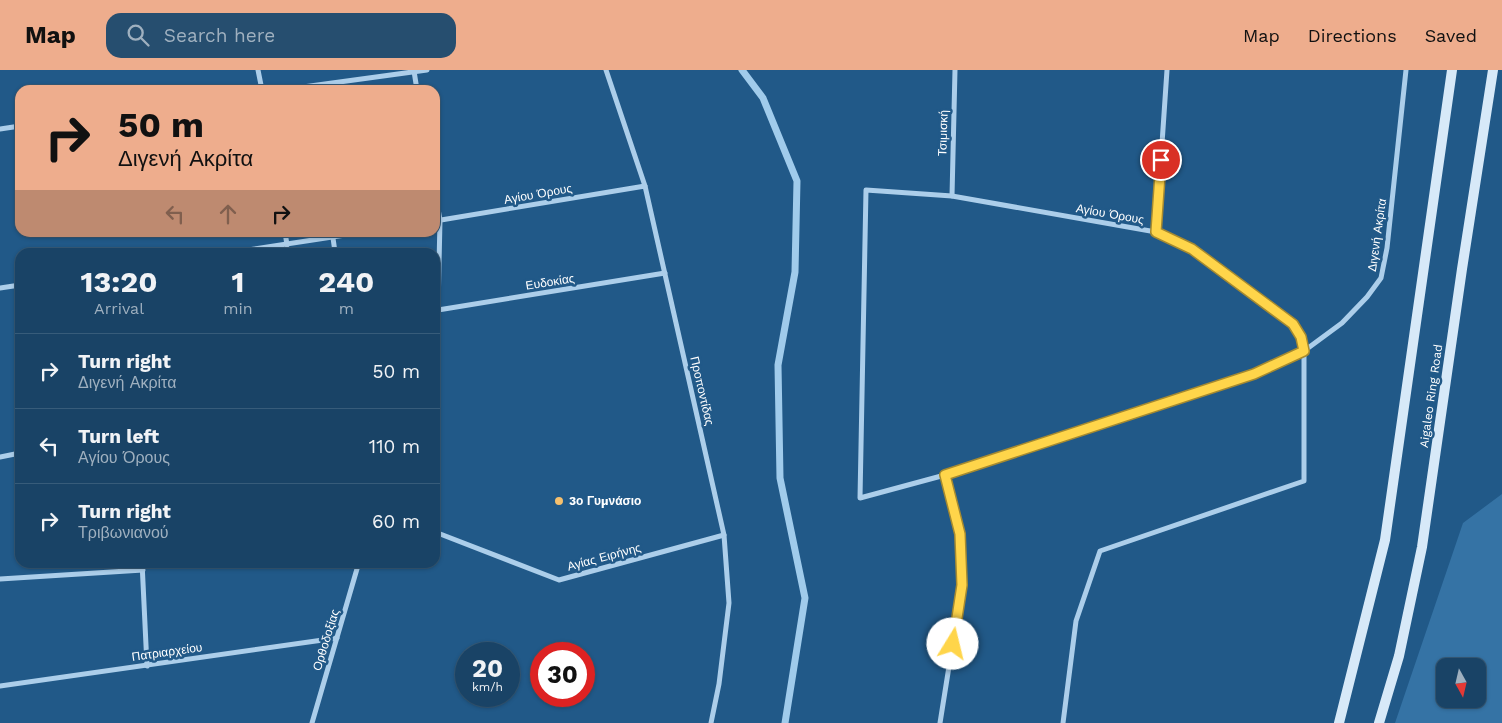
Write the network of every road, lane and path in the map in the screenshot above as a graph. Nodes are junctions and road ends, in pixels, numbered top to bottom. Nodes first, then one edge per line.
1 (258, 70) edge
2 (427, 70) edge
3 (606, 70) edge
4 (955, 70) edge
5 (1167, 70) edge
6 (1406, 70) edge
7 (1452, 70) edge
8 (1493, 70) edge
9 (414, 71) edge
10 (261, 85) edge
11 (316, 85) edge
12 (416, 85) edge
13 (15, 127) edge
14 (0, 129) edge
15 (645, 186) junction
16 (952, 196) junction
17 (440, 221) edge
18 (1156, 232) junction
19 (286, 237) edge
20 (338, 237) edge
21 (333, 238) junction
22 (287, 245) junction
23 (265, 248) edge
24 (334, 248) edge
25 (665, 273) junction
26 (15, 286) edge
27 (0, 288) edge
28 (440, 310) edge
29 (1304, 351) junction
30 (15, 454) edge
31 (0, 457) edge
32 (945, 475) junction
33 (860, 498) joint
34 (440, 534) edge
35 (724, 534) junction
36 (358, 568) edge
37 (143, 570) joint
38 (0, 579) edge
39 (337, 638) junction
40 (147, 666) junction
41 (0, 686) edge
42 (312, 723) edge
43 (711, 723) edge
44 (940, 723) edge
45 (1063, 723) edge
46 (1339, 723) edge
47 (1379, 723) edge

1 - 10 street
2 - 9 street
3 - 15 street, Προποντίδας
4 - 16 street, Τσιμισκή
5 - 18 street
6 - 29 street, Διγενή Ακρίτα
7 - 46 main road, Aigaleo Ring Road
8 - 47 main road, Aigaleo Ring Road
9 - 11 street
9 - 12 street
13 - 14 street
15 - 17 street, Αγίου Όρους
15 - 25 street, Προποντίδας
16 - 18 street, Αγίου Όρους
16 - 33 street, Αγίου Όρους
18 - 29 street, Αγίου Όρους
19 - 22 street
20 - 21 street
21 - 22 street
21 - 24 street
22 - 23 street
25 - 28 street, Ευδοκίας
25 - 35 street, Προποντίδας
26 - 27 street
29 - 32 street, Διγενή Ακρίτα
29 - 45 street
30 - 31 street
32 - 33 street, Διγενή Ακρίτα
32 - 44 street
34 - 35 street, Αγίας Ειρήνης
35 - 43 street, Προποντίδας
36 - 39 street, Ορθοδοξίας
37 - 38 street
37 - 40 street
39 - 40 street, Πατριαρχείου
39 - 42 street, Ορθοδοξίας
40 - 41 street, Πατριαρχείου

